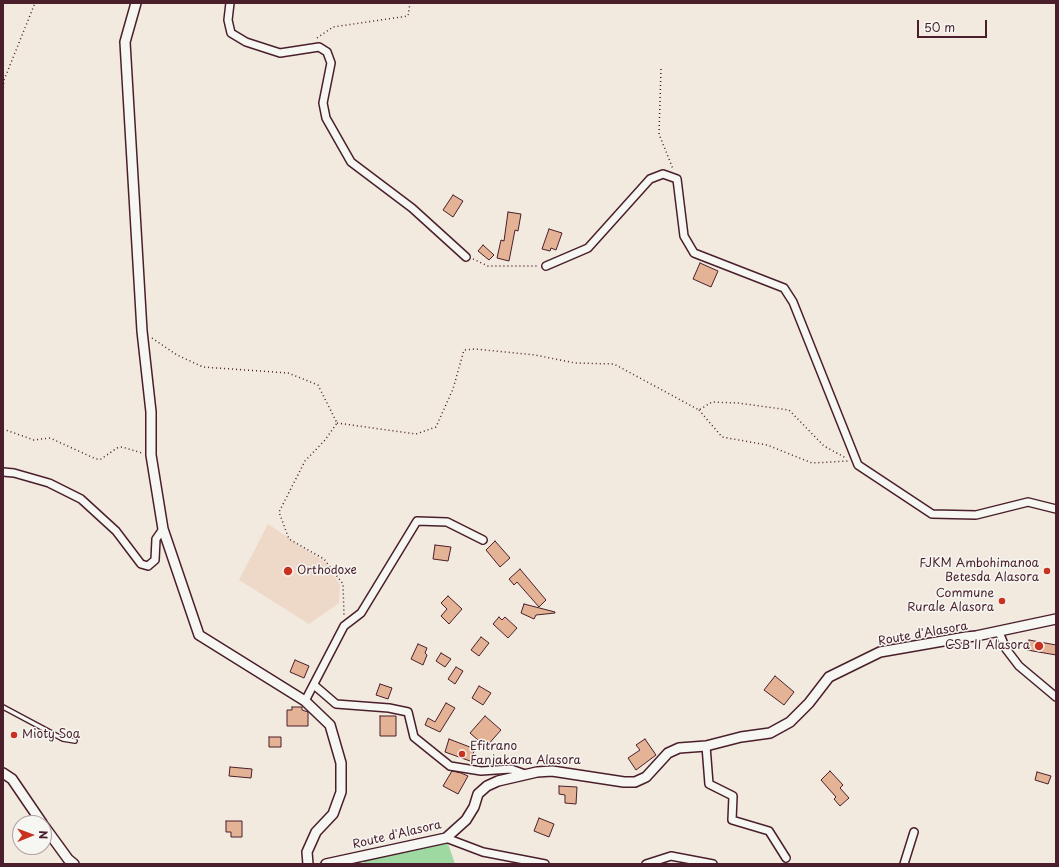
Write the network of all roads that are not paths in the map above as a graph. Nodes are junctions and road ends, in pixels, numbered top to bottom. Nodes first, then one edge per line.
1 (136, 3) edge
2 (230, 3) edge
3 (466, 256) road end
4 (546, 266) road end
5 (3, 472) edge
6 (1056, 509) edge
7 (163, 529) junction
8 (484, 540) dead end
9 (1056, 619) edge
10 (999, 632) junction
11 (314, 685) junction
12 (1056, 697) edge
13 (305, 701) junction
14 (3, 707) edge
15 (75, 741) dead end
16 (706, 746) junction
17 (3, 772) edge
18 (525, 774) junction
19 (37, 815) edge
20 (914, 832) dead end
21 (52, 837) edge
22 (446, 838) junction
23 (786, 858) dead end
24 (74, 864) edge
25 (308, 864) edge
26 (326, 864) edge
27 (545, 864) edge
28 (646, 864) edge
29 (713, 864) edge
30 (904, 864) edge

1 - 7 street
2 - 3 street
4 - 6 street
5 - 7 street
7 - 13 street
8 - 11 street
9 - 10 street, Route d'Alasora
10 - 12 street
10 - 16 street, Route d'Alasora
11 - 13 street
11 - 18 street
13 - 25 street
14 - 15 lane
16 - 18 street, Route d'Alasora
16 - 23 street
17 - 19 street
18 - 22 street, Route d'Alasora
20 - 30 street
21 - 24 street
22 - 26 street, Route d'Alasora
22 - 27 street
28 - 29 street

